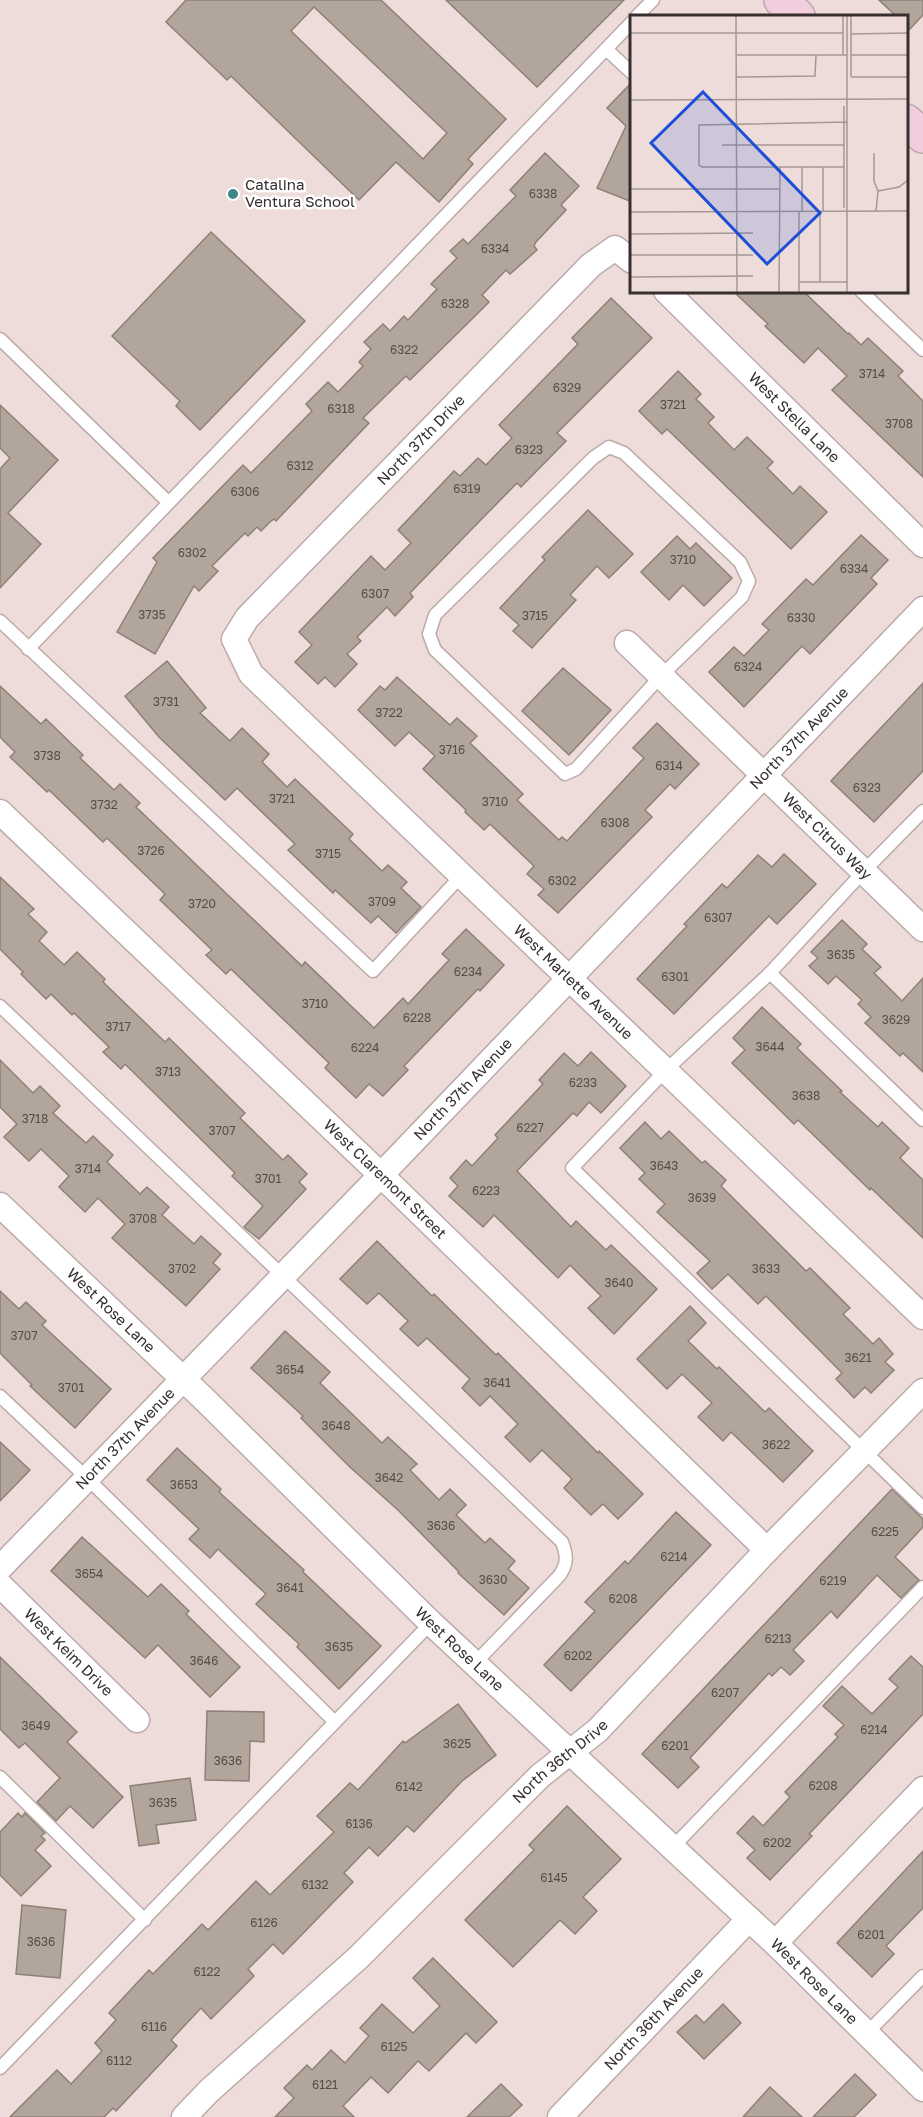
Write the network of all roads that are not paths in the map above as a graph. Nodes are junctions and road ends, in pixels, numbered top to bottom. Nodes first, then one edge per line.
1 (652, 0) edge
2 (781, 0) edge
3 (638, 15) edge
4 (797, 15) edge
5 (630, 24) edge
6 (606, 48) junction
7 (630, 71) edge
8 (908, 123) edge
9 (923, 136) edge
10 (623, 255) edge
11 (667, 292) edge
12 (862, 292) edge
13 (0, 339) edge
14 (923, 350) edge
15 (168, 502) junction
16 (923, 545) edge
17 (923, 609) edge
18 (0, 621) edge
19 (234, 639) joint
20 (627, 643) dead end
21 (28, 649) junction
22 (662, 676) junction
23 (765, 776) junction
24 (923, 811) edge
25 (0, 812) edge
26 (863, 872) junction
27 (461, 876) junction
28 (923, 929) edge
29 (770, 973) junction
30 (569, 979) junction
31 (0, 1006) edge
32 (665, 1071) junction
33 (923, 1120) edge
34 (381, 1175) junction
35 (0, 1205) edge
36 (282, 1276) junction
37 (923, 1317) edge
38 (183, 1378) junction
39 (923, 1391) edge
40 (0, 1396) edge
41 (864, 1452) junction
42 (86, 1477) junction
43 (923, 1508) edge
44 (767, 1550) junction
45 (0, 1568) edge
46 (0, 1585) edge
47 (923, 1587) edge
48 (431, 1623) junction
49 (475, 1663) junction
50 (137, 1720) dead end
51 (335, 1722) junction
52 (569, 1752) junction
53 (0, 1777) edge
54 (923, 1789) edge
55 (672, 1848) junction
56 (749, 1919) junction
57 (145, 1920) junction
58 (775, 1943) junction
59 (923, 1976) edge
60 (866, 2034) junction
61 (0, 2068) edge
62 (923, 2089) edge
63 (184, 2117) edge
64 (560, 2117) edge

1 - 3 lane
2 - 4 street
5 - 6 lane
6 - 7 lane
6 - 15 lane
8 - 9 street
10 - 19 street, North 37th Drive
11 - 16 street, West Stella Lane
12 - 14 lane
13 - 15 lane
15 - 21 lane
17 - 23 street, North 37th Avenue
18 - 21 lane
19 - 27 street, West Marlette Avenue
20 - 22 street, West Citrus Way
21 - 27 lane
22 - 22 lane
22 - 23 street, West Citrus Way
23 - 26 street, West Citrus Way
23 - 30 street, North 37th Avenue
24 - 26 lane
25 - 34 street, West Claremont Street
26 - 28 street, West Citrus Way
26 - 29 lane
27 - 30 street, West Marlette Avenue
29 - 32 lane
29 - 33 lane
30 - 32 street, West Marlette Avenue
30 - 34 street, North 37th Avenue
31 - 36 lane
32 - 37 street, West Marlette Avenue
32 - 41 lane
34 - 36 street, North 37th Avenue
34 - 44 street, West Claremont Street
35 - 38 street, West Rose Lane
36 - 38 street, North 37th Avenue
36 - 49 lane
38 - 42 street, North 37th Avenue
38 - 48 street, West Rose Lane
39 - 41 street, North 36th Drive
40 - 42 lane
41 - 43 lane
41 - 44 street, North 36th Drive
42 - 45 street, North 37th Avenue
42 - 51 lane
44 - 52 street, North 36th Drive
46 - 50 street, West Keim Drive
47 - 55 lane
48 - 49 street, West Rose Lane
48 - 51 lane
49 - 52 street, West Rose Lane
51 - 57 lane
52 - 55 street, West Rose Lane
52 - 63 street, North 36th Drive
53 - 57 lane
54 - 58 street
55 - 56 street, West Rose Lane
56 - 58 street, West Rose Lane
56 - 64 street, North 36th Avenue
57 - 61 lane
58 - 60 street, West Rose Lane
59 - 60 lane
60 - 62 street, West Rose Lane

